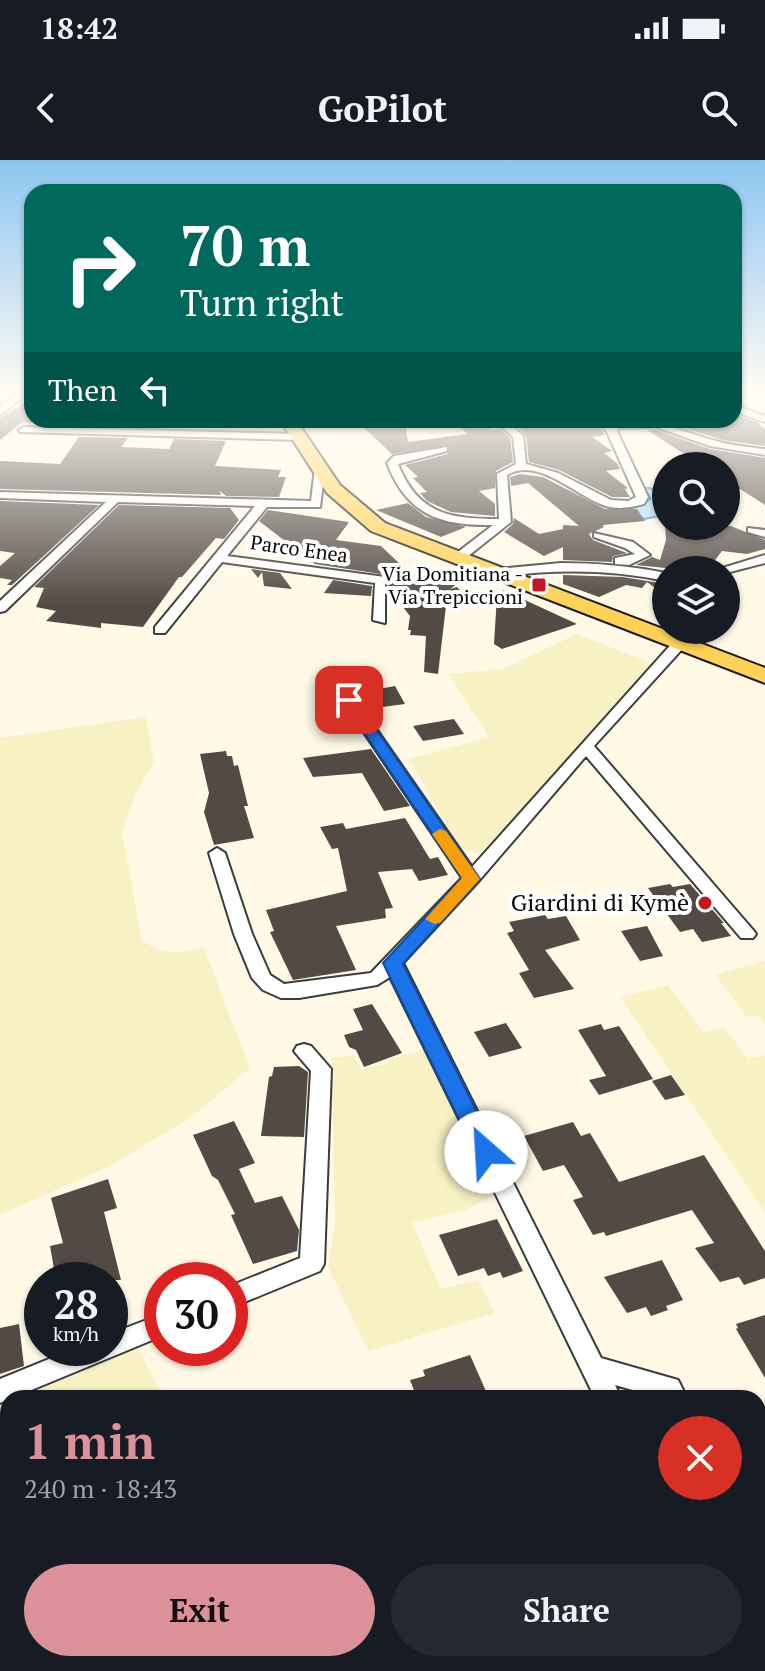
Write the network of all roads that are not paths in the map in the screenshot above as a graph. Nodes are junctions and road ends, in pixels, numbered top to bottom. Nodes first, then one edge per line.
1 (318, 465) edge
2 (392, 465) edge
3 (521, 465) joint
4 (627, 465) edge
5 (320, 468) junction
6 (0, 495) edge
7 (116, 498) junction
8 (264, 503) junction
9 (505, 522) junction
10 (752, 530) dead end
11 (765, 534) edge
12 (598, 535) dead end
13 (626, 537) dead end
14 (219, 558) junction
15 (458, 558) junction
16 (765, 559) edge
17 (740, 565) edge
18 (575, 566) junction
19 (627, 568) junction
20 (497, 573) junction
21 (652, 574) edge
22 (0, 608) edge
23 (380, 620) dead end
24 (160, 630) dead end
25 (652, 632) edge
26 (679, 644) edge
27 (683, 644) edge
28 (765, 676) edge
29 (349, 700) dead end
30 (586, 746) junction
31 (217, 853) dead end
32 (471, 879) junction
33 (747, 934) dead end
34 (393, 963) junction
35 (304, 1051) dead end
36 (248, 1290) edge
37 (61, 1366) edge
38 (593, 1367) junction
39 (2, 1390) edge
40 (604, 1390) edge
41 (670, 1390) edge

1 - 5 main road
2 - 9 street
3 - 4 street
3 - 9 street
5 - 8 street, Parco Enea
5 - 15 main road
6 - 7 street, Parco Enea
7 - 8 street, Parco Enea
7 - 22 street
8 - 14 street, Parco Enea
9 - 15 street
10 - 11 street
12 - 18 street
13 - 19 street
14 - 23 street, Parco Enea
14 - 24 street, Parco Enea
15 - 20 main road
16 - 17 street
18 - 19 street
18 - 20 street
19 - 21 street
20 - 25 main road
26 - 30 street
27 - 28 main road
29 - 32 street
30 - 32 street
30 - 33 street
31 - 34 street
32 - 34 street
34 - 38 street
35 - 36 street
37 - 39 street
38 - 40 street
38 - 41 street

